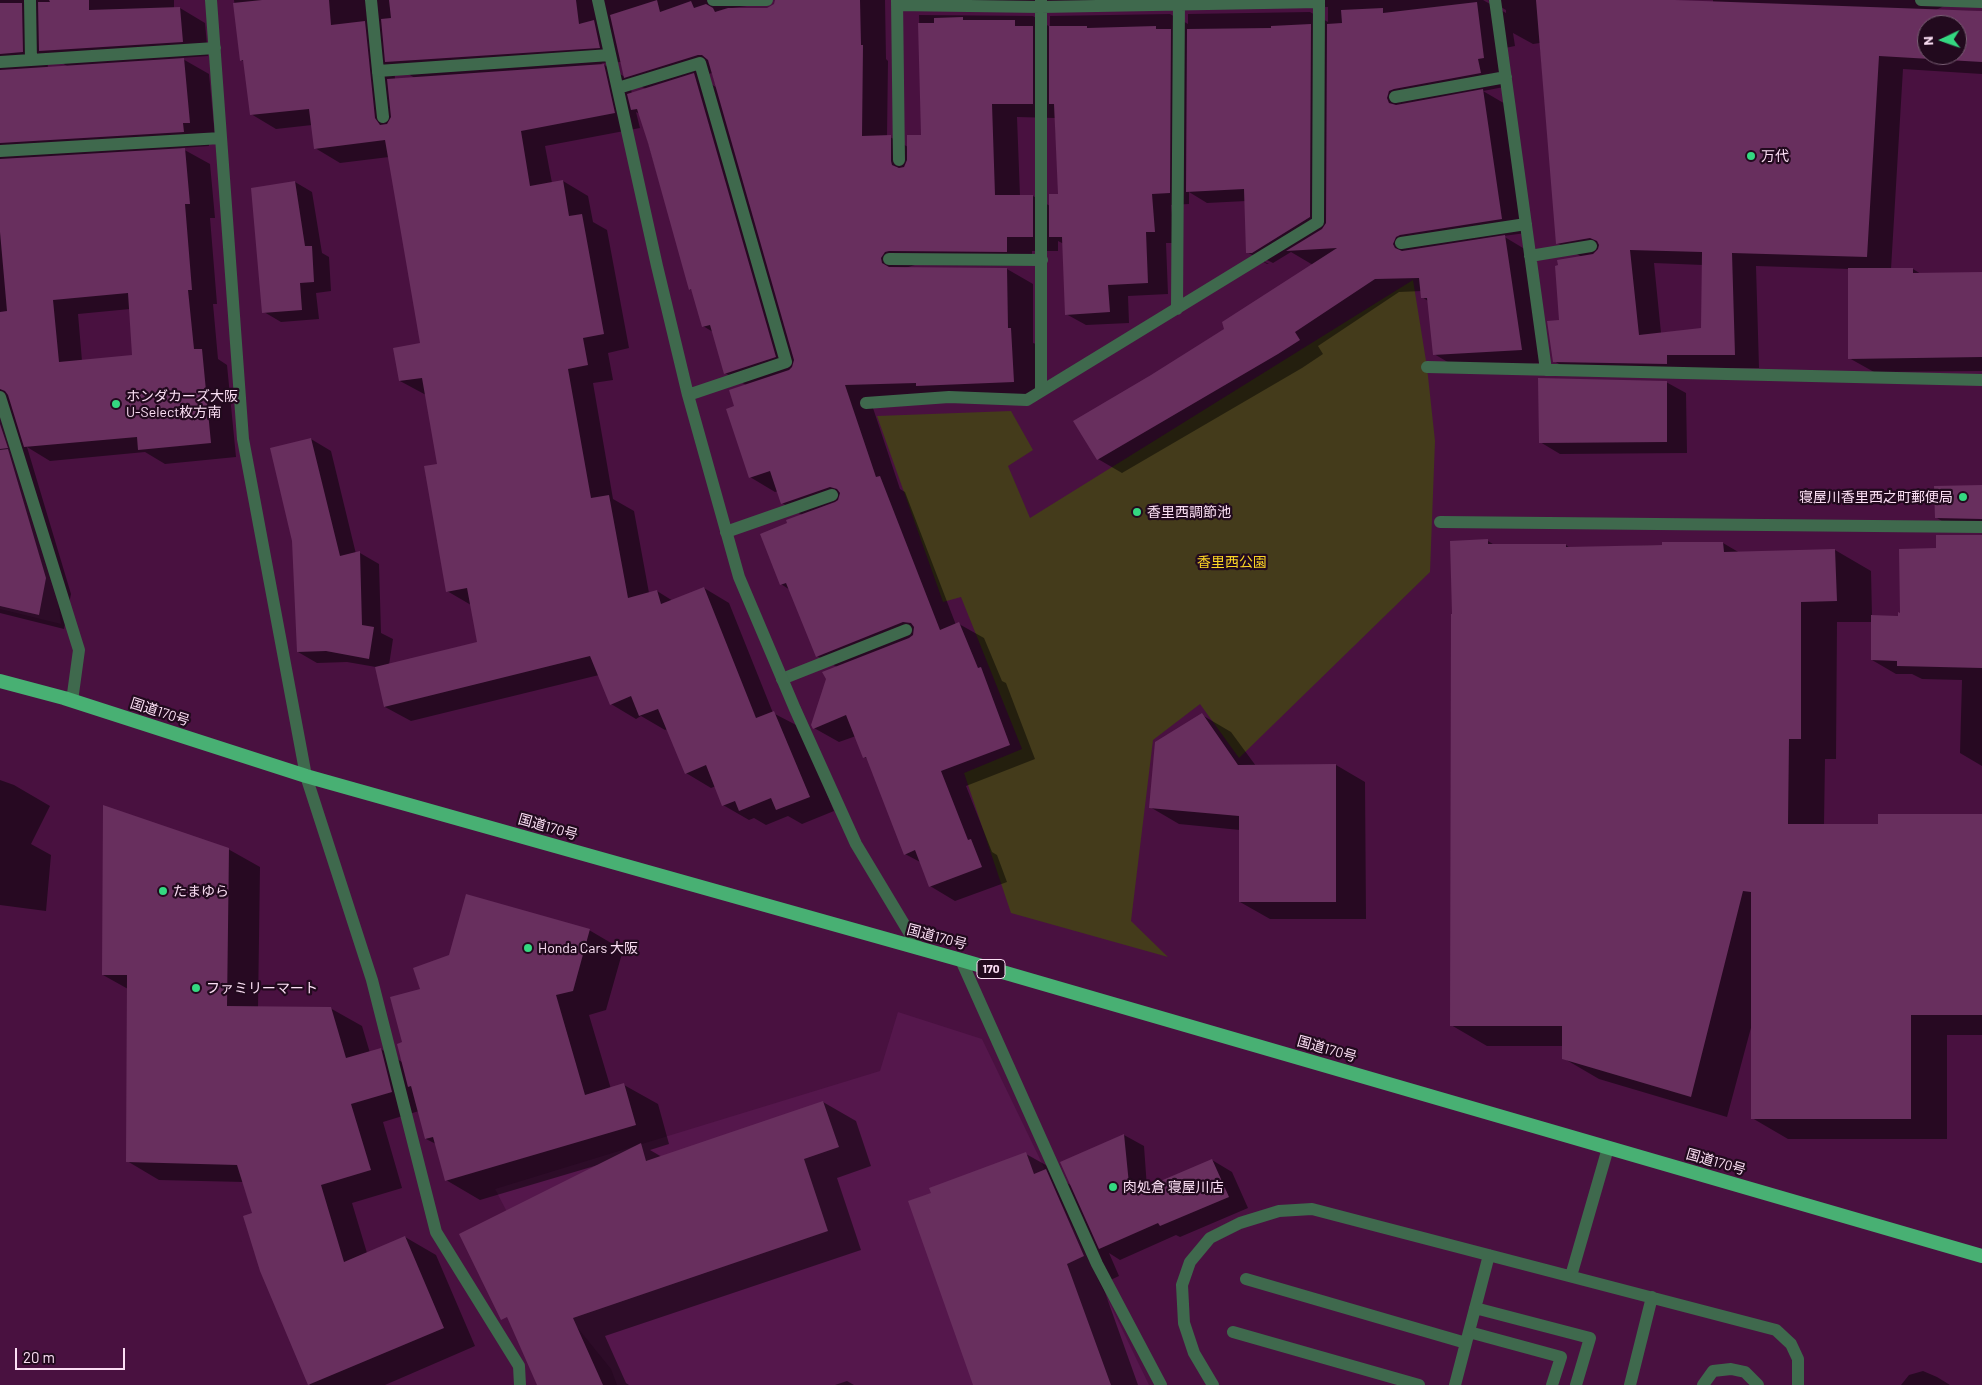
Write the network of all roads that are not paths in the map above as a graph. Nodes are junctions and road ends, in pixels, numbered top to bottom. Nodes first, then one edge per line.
1 (30, 0) edge
2 (211, 0) edge
3 (371, 0) edge
4 (598, 0) edge
5 (713, 0) edge
6 (768, 0) edge
7 (1495, 0) edge
8 (1921, 0) edge
9 (1319, 1) edge
10 (1179, 2) edge
11 (1982, 2) edge
12 (897, 3) edge
13 (1041, 3) edge
14 (215, 48) junction
15 (610, 55) junction
16 (32, 60) junction
17 (0, 62) edge
18 (378, 71) junction
19 (1506, 77) junction
20 (618, 88) junction
21 (1395, 97) dead end
22 (383, 117) dead end
23 (221, 138) junction
24 (0, 151) edge
25 (899, 160) dead end
26 (1526, 224) junction
27 (1401, 243) dead end
28 (1591, 246) dead end
29 (1530, 256) junction
30 (889, 259) dead end
31 (1042, 260) junction
32 (1176, 309) junction
33 (1427, 368) dead end
34 (1546, 370) junction
35 (1982, 380) edge
36 (1041, 391) junction
37 (688, 395) junction
38 (0, 396) edge
39 (866, 404) dead end
40 (832, 495) dead end
41 (1440, 522) dead end
42 (1982, 527) edge
43 (726, 532) junction
44 (906, 630) dead end
45 (782, 679) junction
46 (0, 681) edge
47 (72, 701) junction
48 (306, 776) junction
49 (919, 949) junction
50 (961, 960) junction
51 (1608, 1148) junction
52 (1488, 1255) junction
53 (1982, 1256) edge
54 (1571, 1276) junction
55 (1246, 1279) dead end
56 (1652, 1297) junction
57 (1475, 1308) junction
58 (1233, 1332) dead end
59 (1468, 1337) junction
60 (520, 1385) edge
61 (1161, 1385) edge
62 (1214, 1385) edge
63 (1419, 1385) edge
64 (1455, 1385) edge
65 (1552, 1385) edge
66 (1576, 1385) edge
67 (1630, 1385) edge
68 (1703, 1385) edge
69 (1758, 1385) edge
70 (1798, 1385) edge

1 - 16 street
2 - 14 street
3 - 18 street
4 - 15 street
5 - 6 street
7 - 19 street
8 - 11 street
9 - 10 street
9 - 32 street
10 - 13 street
10 - 32 street
12 - 13 street
12 - 25 street
13 - 31 street
14 - 16 street
14 - 23 street
15 - 18 street
15 - 20 street
16 - 17 street
18 - 22 street
19 - 21 street
19 - 26 street
20 - 37 street
20 - 37 street
23 - 24 street
23 - 48 street
26 - 27 street
26 - 29 street
28 - 29 street
29 - 34 street
30 - 31 street
31 - 36 street
32 - 36 street
33 - 34 street
34 - 35 street
36 - 39 street
37 - 43 street
38 - 47 street
40 - 43 street
41 - 42 street
43 - 45 street
44 - 45 street
45 - 49 street
46 - 47 highway, 国道170号 / 170
47 - 48 highway, 国道170号 / 170
48 - 49 highway, 国道170号 / 170
48 - 60 street
49 - 50 highway, 国道170号 / 170
50 - 51 highway, 国道170号 / 170
50 - 61 street
51 - 53 highway, 国道170号 / 170
51 - 54 street
52 - 54 street
52 - 57 street
52 - 62 street
54 - 56 street
55 - 59 street
56 - 67 street
56 - 70 street
57 - 59 street
57 - 66 street
58 - 63 street
59 - 64 street
59 - 65 street
68 - 69 street

